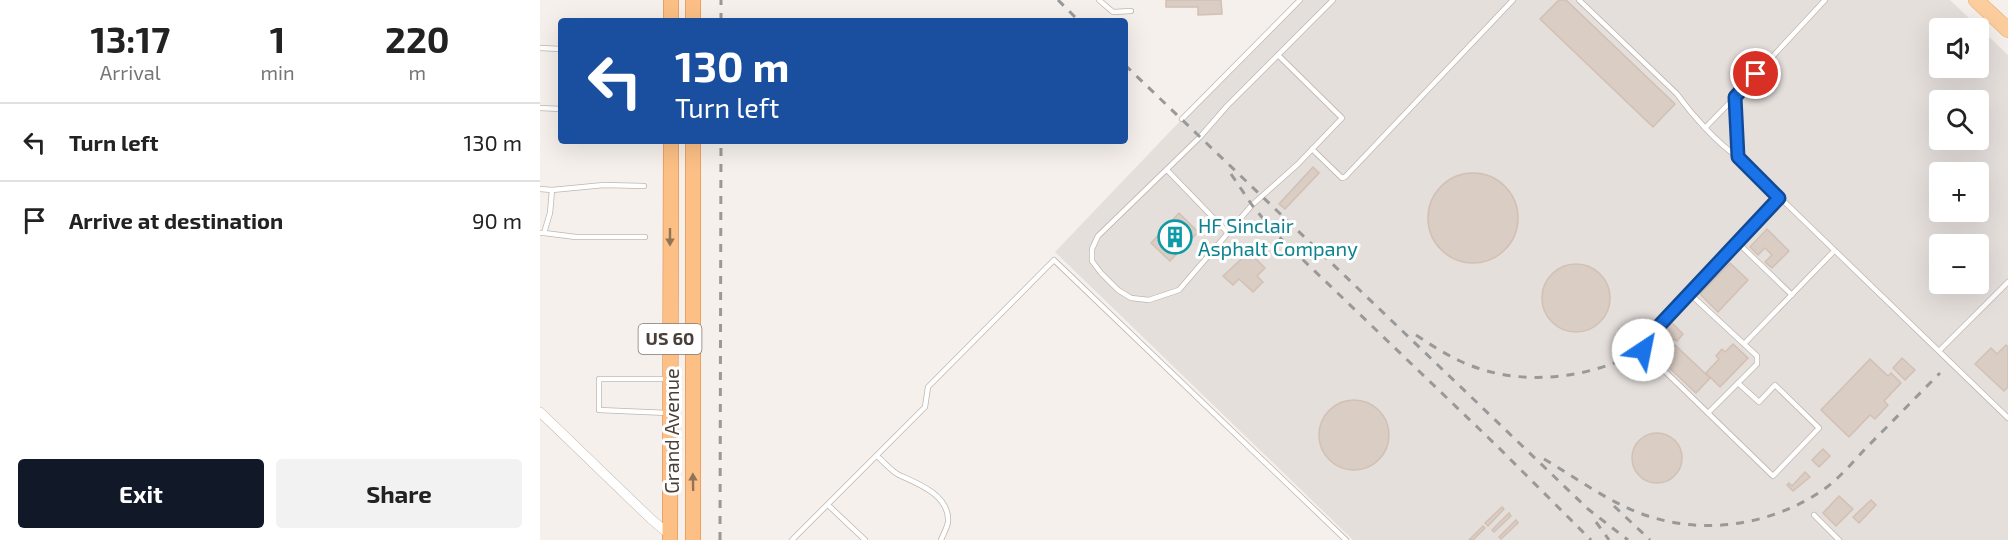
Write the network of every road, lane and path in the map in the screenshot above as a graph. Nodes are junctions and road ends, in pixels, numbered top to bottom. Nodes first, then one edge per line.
1 (671, 0) edge
2 (693, 0) edge
3 (1099, 0) edge
4 (1300, 0) edge
5 (1333, 0) edge
6 (1513, 0) edge
7 (1579, 0) edge
8 (1825, 0) edge
9 (1976, 0) edge
10 (1131, 10) dead end
11 (671, 18) edge
12 (693, 18) edge
13 (2008, 30) edge
14 (540, 48) edge
15 (558, 49) edge
16 (1278, 55) junction
17 (1735, 97) junction
18 (540, 108) edge
19 (558, 108) edge
20 (1182, 119) dead end
21 (1706, 127) junction
22 (671, 144) edge
23 (693, 144) edge
24 (1312, 149) junction
25 (1738, 157) junction
26 (1167, 170) junction
27 (670, 179) junction
28 (693, 180) junction
29 (644, 186) dead end
30 (540, 189) edge
31 (552, 190) junction
32 (1779, 198) junction
33 (542, 233) edge
34 (1228, 233) junction
35 (645, 237) dead end
36 (1737, 242) junction
37 (1834, 251) junction
38 (2008, 282) edge
39 (1689, 293) junction
40 (1792, 295) junction
41 (1744, 344) junction
42 (1939, 351) junction
43 (670, 379) junction
44 (1738, 383) junction
45 (540, 412) edge
46 (670, 413) junction
47 (1708, 413) junction
48 (2008, 418) edge
49 (877, 456) junction
50 (828, 505) junction
51 (1814, 515) dead end
52 (670, 537) edge
53 (693, 540) edge
54 (792, 540) edge
55 (865, 540) edge
56 (941, 540) edge
57 (1346, 540) edge
58 (1839, 540) edge

1 - 11 highway
2 - 12 highway
3 - 10 lane
4 - 20 lane
5 - 16 lane
6 - 24 lane
7 - 21 lane
8 - 17 lane
9 - 13 main road
14 - 15 lane
16 - 24 lane
16 - 26 lane
17 - 21 lane
17 - 25 lane
18 - 19 lane
21 - 25 lane
22 - 27 highway, Grand Avenue / US 60
23 - 28 highway, Grand Avenue / US 60
24 - 34 lane
25 - 32 lane
26 - 34 lane
26 - 34 lane
27 - 28 highway
27 -> 43 highway, Grand Avenue / US 60
53 -> 28 highway, Grand Avenue / US 60
29 - 31 lane
30 - 31 lane
31 - 33 lane
32 - 36 lane
32 - 37 lane
33 - 35 lane
36 - 39 lane
36 - 40 lane
37 - 40 lane
37 - 42 lane
38 - 42 lane
39 - 41 lane
39 - 47 lane
40 - 41 lane
41 - 44 lane
42 - 48 lane
43 - 46 highway, Grand Avenue / US 60
43 - 46 lane
44 - 47 lane
44 - 47 lane
45 - 52 street
46 - 52 highway, Grand Avenue / US 60
49 - 50 lane
49 - 56 lane
49 - 57 lane
50 - 54 lane
50 - 55 lane
51 - 58 lane

